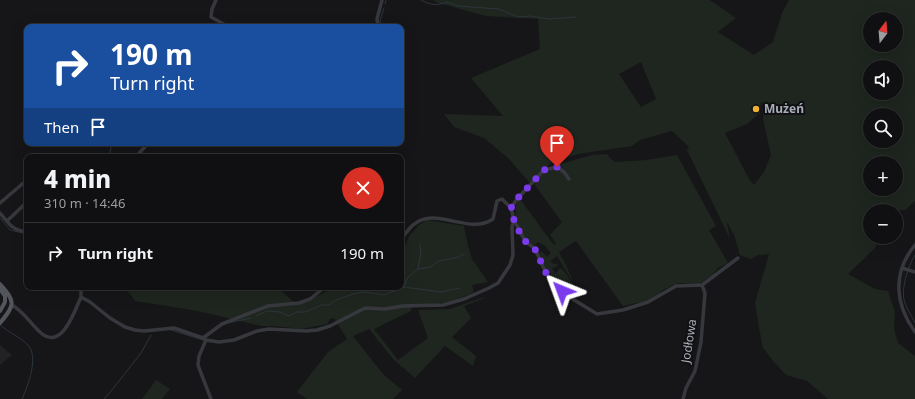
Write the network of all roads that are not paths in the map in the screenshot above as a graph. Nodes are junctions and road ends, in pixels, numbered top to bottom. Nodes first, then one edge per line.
1 (216, 0) edge
2 (382, 0) edge
3 (224, 24) edge
4 (378, 24) edge
5 (145, 146) edge
6 (139, 154) edge
7 (569, 179) dead end
8 (24, 183) edge
9 (0, 203) edge
10 (24, 205) edge
11 (511, 208) junction
12 (0, 213) edge
13 (514, 220) junction
14 (7, 222) junction
15 (24, 232) edge
16 (404, 236) edge
17 (915, 245) edge
18 (738, 258) dead end
19 (904, 269) junction
20 (914, 272) edge
21 (0, 284) edge
22 (702, 285) junction
23 (0, 289) edge
24 (80, 290) edge
25 (321, 290) edge
26 (81, 297) junction
27 (6, 302) junction
28 (12, 305) junction
29 (2, 309) edge
30 (0, 323) edge
31 (915, 332) edge
32 (204, 339) junction
33 (211, 399) edge
34 (683, 399) edge

1 - 3 street
2 - 4 street
5 - 6 street
7 - 11 street
8 - 9 street
10 - 14 street
11 - 13 street
11 - 16 street
12 - 14 street
13 - 22 street
13 - 32 street
14 - 15 street
17 - 19 street
18 - 22 street
19 - 20 street
19 - 31 street
21 - 28 main road
22 - 34 street, Jodłowa
23 - 27 main road
24 - 26 street
25 - 32 street
26 - 28 street
26 - 32 street
27 - 28 main road
27 - 29 main road
28 - 30 main road
32 - 33 street

